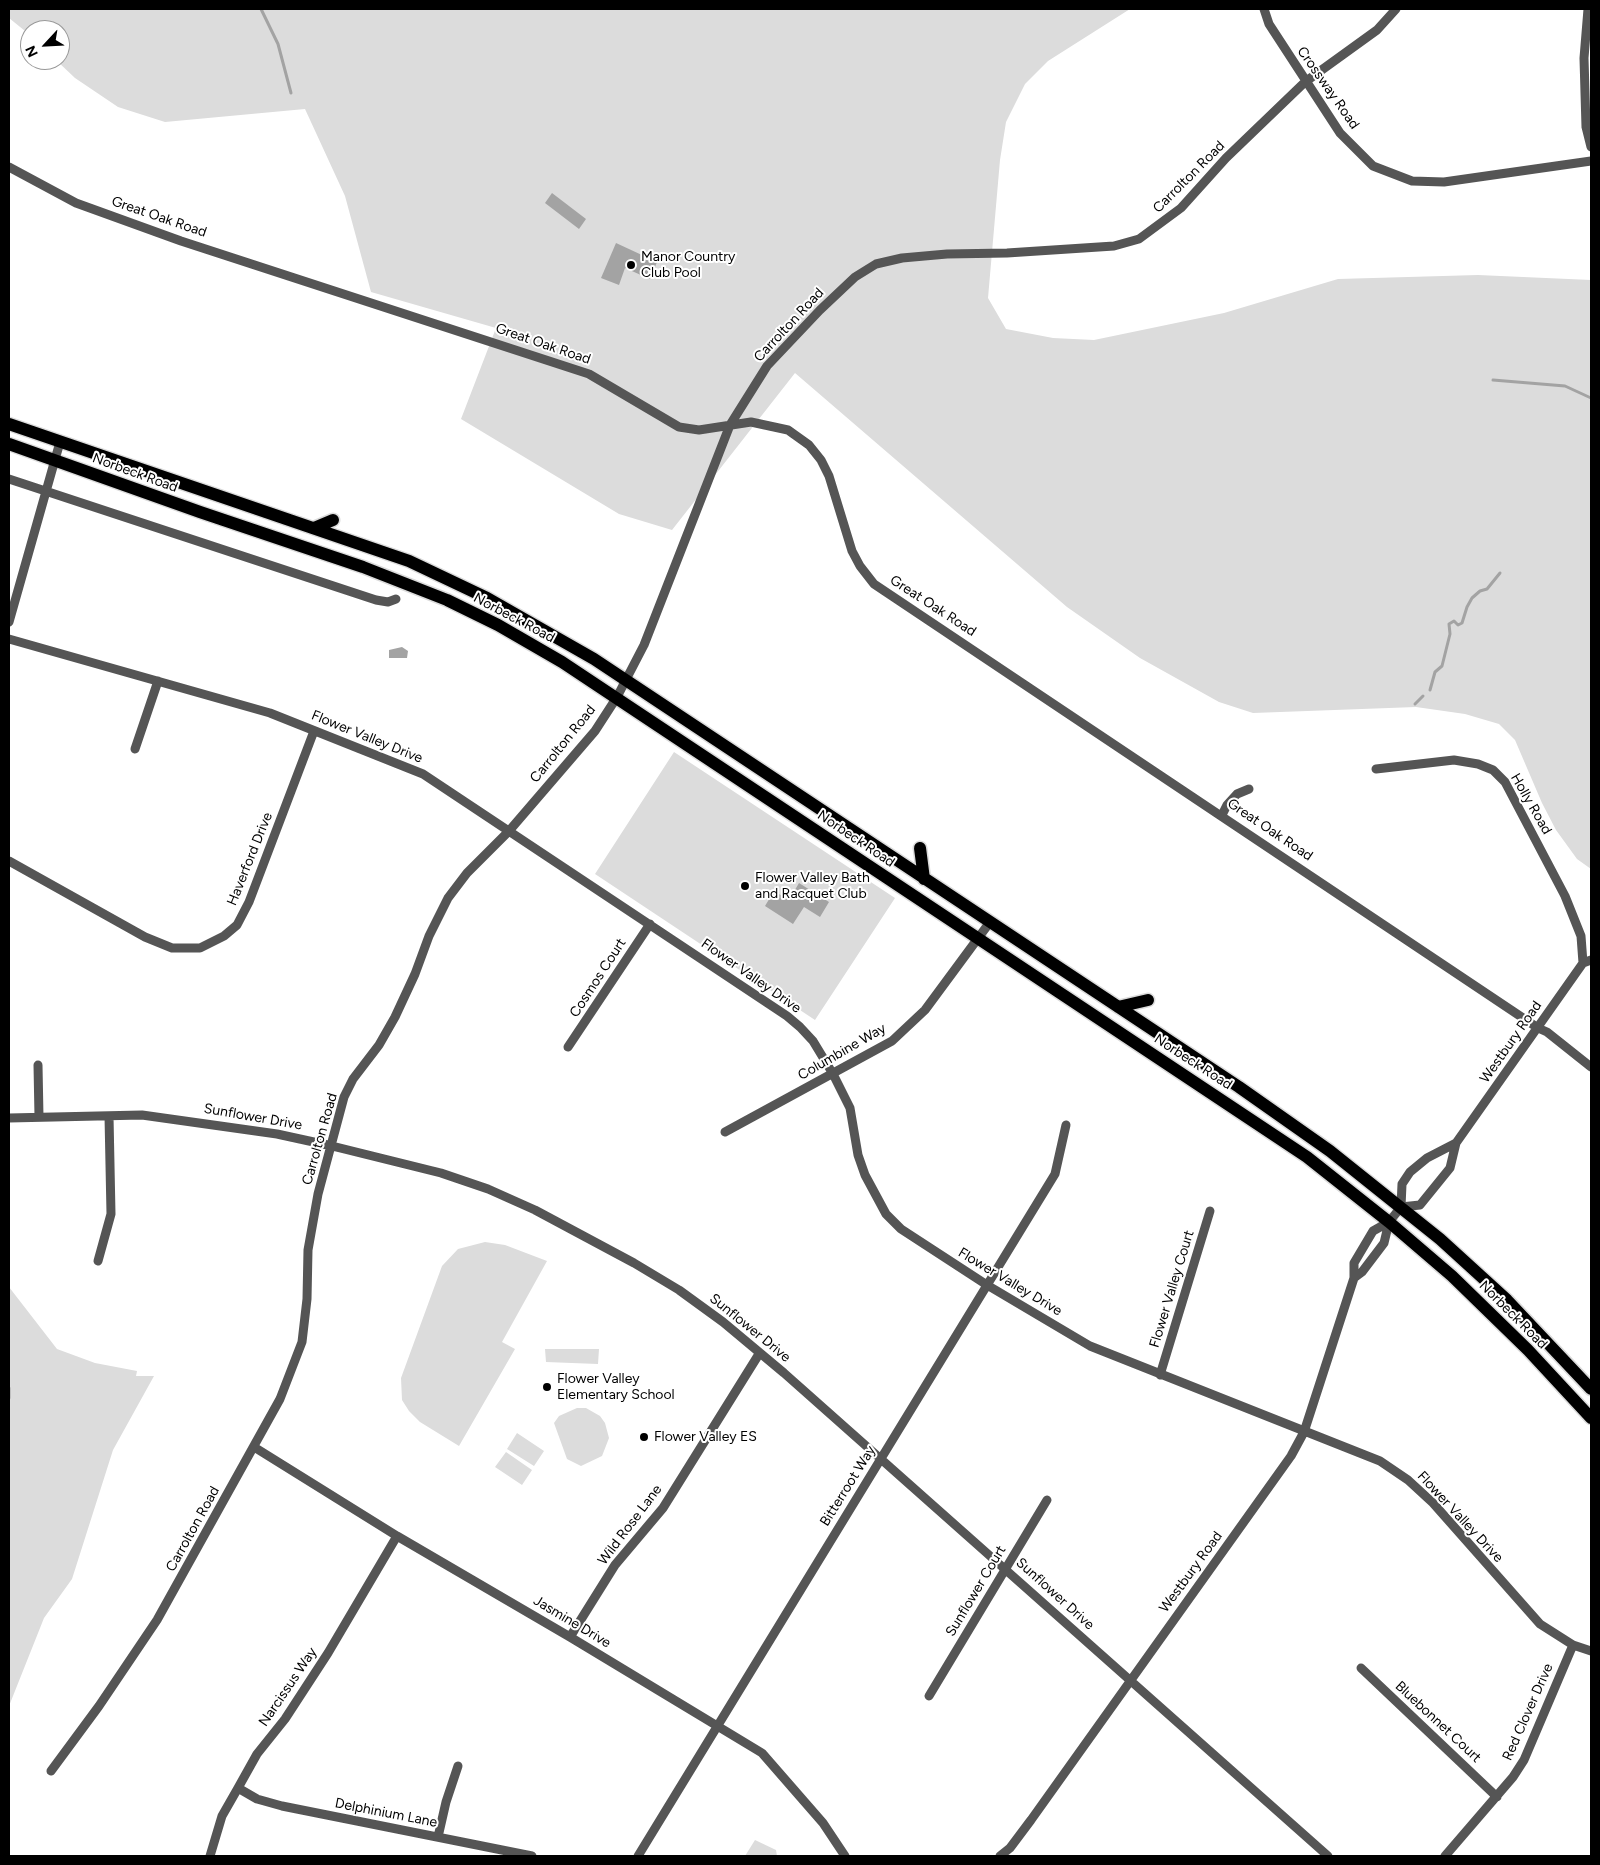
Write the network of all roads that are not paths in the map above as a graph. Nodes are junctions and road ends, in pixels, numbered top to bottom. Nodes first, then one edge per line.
1 (1264, 9) edge
2 (1396, 9) edge
3 (1588, 9) edge
4 (1305, 82) junction
5 (1591, 147) edge
6 (1591, 161) edge
7 (9, 167) edge
8 (9, 424) edge
9 (730, 425) junction
10 (60, 442) junction
11 (9, 444) edge
12 (55, 460) junction
13 (9, 479) edge
14 (46, 491) junction
15 (333, 520) dead end
16 (314, 528) junction
17 (396, 599) dead end
18 (9, 622) edge
19 (9, 639) edge
20 (626, 680) junction
21 (158, 681) junction
22 (617, 697) junction
23 (314, 731) junction
24 (135, 749) dead end
25 (1376, 769) dead end
26 (1249, 789) dead end
27 (1222, 815) junction
28 (509, 830) junction
29 (920, 848) dead end
30 (9, 861) edge
31 (924, 878) junction
32 (990, 922) junction
33 (650, 924) junction
34 (978, 939) junction
35 (1587, 961) edge
36 (1148, 1000) dead end
37 (1118, 1007) junction
38 (1538, 1028) junction
39 (568, 1047) dead end
40 (38, 1065) dead end
41 (1591, 1067) edge
42 (833, 1074) junction
43 (109, 1116) junction
44 (38, 1117) junction
45 (9, 1118) edge
46 (1066, 1125) dead end
47 (724, 1132) dead end
48 (1456, 1144) junction
49 (332, 1146) junction
50 (1401, 1208) junction
51 (1210, 1211) dead end
52 (1390, 1222) junction
53 (98, 1261) dead end
54 (1354, 1278) junction
55 (987, 1285) junction
56 (759, 1354) junction
57 (1160, 1375) junction
58 (1591, 1389) edge
59 (1591, 1418) edge
60 (1304, 1432) junction
61 (254, 1447) junction
62 (882, 1460) junction
63 (1047, 1500) dead end
64 (397, 1536) junction
65 (1006, 1568) junction
66 (570, 1637) junction
67 (1573, 1644) junction
68 (1591, 1651) edge
69 (1361, 1668) dead end
70 (1130, 1680) junction
71 (929, 1696) dead end
72 (718, 1726) junction
73 (458, 1766) dead end
74 (51, 1771) dead end
75 (238, 1788) junction
76 (1497, 1797) junction
77 (438, 1838) junction
78 (210, 1856) edge
79 (532, 1856) edge
80 (638, 1856) edge
81 (845, 1856) edge
82 (1000, 1856) edge
83 (1328, 1856) edge
84 (1444, 1856) edge

1 - 4 street, Crossway Road
2 - 4 street, Carrolton Road
3 - 5 street
4 - 6 street, Crossway Road
4 - 9 street, Carrolton Road
7 - 9 street, Great Oak Road
8 - 10 main road, Norbeck Road
9 - 20 street, Carrolton Road
9 - 27 street, Great Oak Road
10 - 12 street
10 - 16 main road, Norbeck Road
11 - 12 main road, Norbeck Road
12 - 14 street
12 - 22 main road, Norbeck Road
13 - 14 street
14 - 17 street
14 - 18 street
15 - 16 main road
16 - 20 main road, Norbeck Road
19 - 21 street, Flower Valley Drive
20 - 22 street, Carrolton Road
20 - 31 main road, Norbeck Road
21 - 23 street, Flower Valley Drive
21 - 24 street
22 - 28 street, Carrolton Road
22 - 34 main road, Norbeck Road
23 - 28 street, Flower Valley Drive
23 - 30 street, Haverford Drive
25 - 35 street, Holly Road
26 - 27 street
27 - 38 street, Great Oak Road
28 - 33 street, Flower Valley Drive
28 - 49 street, Carrolton Road
29 - 31 main road
31 - 32 main road, Norbeck Road
32 - 34 street, Columbine Way
32 - 37 main road, Norbeck Road
33 - 39 street, Cosmos Court
33 - 42 street, Flower Valley Drive
34 - 42 street, Columbine Way
34 - 52 main road, Norbeck Road
35 - 38 street, Westbury Road
36 - 37 main road
37 - 50 main road, Norbeck Road
38 - 41 street, Great Oak Road
38 - 48 street, Westbury Road
40 - 44 street
42 - 47 street, Columbine Way
42 - 55 street, Flower Valley Drive
43 - 44 street, Sunflower Drive
43 - 49 street, Sunflower Drive
43 - 53 street
44 - 45 street, Sunflower Drive
46 - 55 street, Bitterroot Way
48 - 50 street, Westbury Road
48 - 50 street, Westbury Road
49 - 56 street, Sunflower Drive
49 - 61 street, Carrolton Road
50 - 52 street, Westbury Road
50 - 58 main road, Norbeck Road
51 - 57 street, Flower Valley Court
52 - 54 street, Westbury Road
52 - 54 street, Westbury Road
52 - 59 main road, Norbeck Road
54 - 60 street, Westbury Road
55 - 57 street, Flower Valley Drive
55 - 62 street, Bitterroot Way
56 - 62 street, Sunflower Drive
56 - 66 street, Wild Rose Lane
57 - 60 street, Flower Valley Drive
60 - 67 street, Flower Valley Drive
60 - 70 street, Westbury Road
61 - 64 street, Jasmine Drive
61 - 74 street, Carrolton Road
62 - 65 street, Sunflower Drive
62 - 72 street, Bitterroot Way
63 - 65 street, Sunflower Court
64 - 66 street, Jasmine Drive
64 - 75 street, Narcissus Way
65 - 70 street, Sunflower Drive
65 - 71 street, Sunflower Court
66 - 72 street, Jasmine Drive
67 - 68 street, Flower Valley Drive
67 - 76 street, Red Clover Drive
69 - 76 street, Bluebonnet Court
70 - 82 street, Westbury Road
70 - 83 street, Sunflower Drive
72 - 80 street, Bitterroot Way
72 - 81 street, Jasmine Drive
73 - 77 street
75 - 77 street, Delphinium Lane
75 - 78 street, Narcissus Way
76 - 84 street, Red Clover Drive
77 - 79 street, Delphinium Lane

